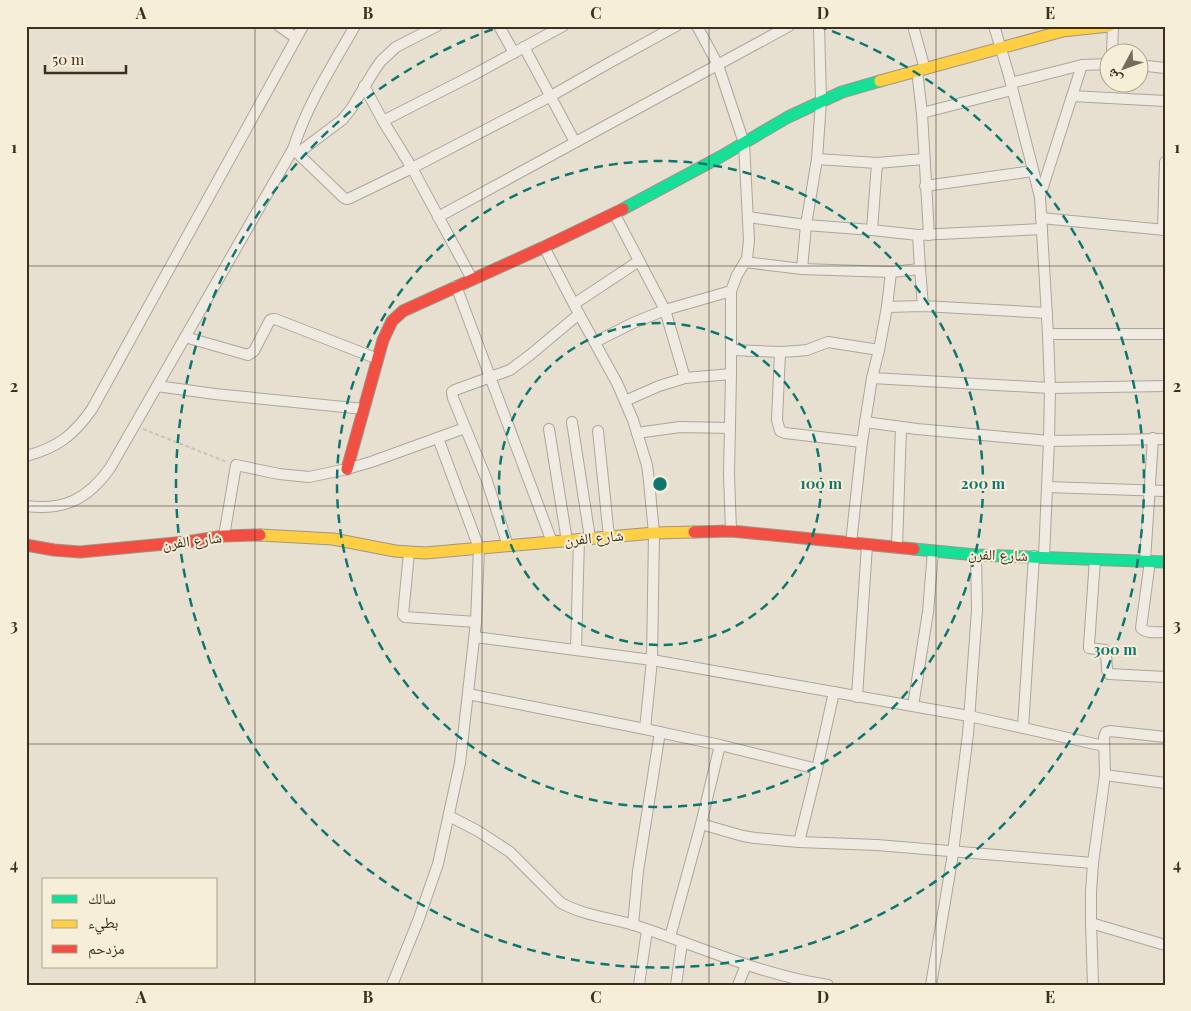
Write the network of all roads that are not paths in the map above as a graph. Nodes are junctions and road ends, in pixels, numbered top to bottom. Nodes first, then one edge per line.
1 (279, 26) edge
2 (303, 26) edge
3 (355, 26) edge
4 (437, 26) edge
5 (498, 26) edge
6 (563, 26) edge
7 (676, 26) edge
8 (697, 26) edge
9 (789, 26) edge
10 (819, 26) edge
11 (913, 26) edge
12 (994, 26) edge
13 (1109, 26) edge
14 (1113, 26) edge
15 (296, 38) junction
16 (1112, 42) edge
17 (524, 47) junction
18 (1000, 48) junction
19 (514, 53) junction
20 (1098, 64) edge
21 (718, 65) junction
22 (1082, 65) junction
23 (1148, 66) edge
24 (1165, 68) edge
25 (921, 70) junction
26 (364, 86) junction
27 (1011, 86) junction
28 (551, 96) junction
29 (1072, 96) junction
30 (821, 100) junction
31 (1165, 101) edge
32 (922, 113) junction
33 (383, 121) junction
34 (574, 142) junction
35 (744, 143) junction
36 (296, 151) junction
37 (817, 159) junction
38 (924, 159) junction
39 (1165, 162) edge
40 (876, 163) junction
41 (412, 168) junction
42 (1033, 171) junction
43 (925, 186) junction
44 (1040, 197) junction
45 (614, 214) junction
46 (438, 217) junction
47 (748, 218) junction
48 (1042, 224) junction
49 (806, 226) junction
50 (872, 230) junction
51 (1164, 230) edge
52 (924, 235) junction
53 (544, 247) junction
54 (639, 261) junction
55 (745, 262) junction
56 (802, 269) junction
57 (920, 269) junction
58 (890, 272) junction
59 (472, 278) junction
60 (456, 286) junction
61 (731, 291) junction
62 (923, 306) junction
63 (888, 307) junction
64 (576, 309) junction
65 (665, 310) junction
66 (1047, 313) junction
67 (1048, 334) junction
68 (1165, 334) edge
69 (185, 337) junction
70 (595, 342) junction
71 (731, 350) junction
72 (879, 350) junction
73 (780, 352) junction
74 (378, 359) junction
75 (731, 374) junction
76 (491, 377) junction
77 (685, 378) junction
78 (872, 378) junction
79 (157, 386) junction
80 (1165, 386) edge
81 (1050, 388) junction
82 (625, 402) junction
83 (364, 409) junction
84 (572, 422) dead end
85 (865, 422) junction
86 (901, 427) junction
87 (465, 428) junction
88 (730, 428) junction
89 (549, 429) dead end
90 (598, 431) dead end
91 (636, 433) junction
92 (438, 438) junction
93 (1153, 438) junction
94 (1165, 438) edge
95 (1049, 441) junction
96 (862, 442) junction
97 (26, 456) edge
98 (347, 470) junction
99 (1046, 487) junction
100 (1150, 490) junction
101 (1165, 491) edge
102 (26, 506) edge
103 (731, 531) junction
104 (654, 533) junction
105 (224, 536) junction
106 (609, 537) junction
107 (585, 539) junction
108 (567, 540) junction
109 (552, 542) junction
110 (850, 543) junction
111 (867, 544) junction
112 (26, 545) edge
113 (508, 546) junction
114 (479, 548) junction
115 (897, 548) junction
116 (933, 551) junction
117 (408, 552) junction
118 (976, 555) junction
119 (1039, 556) junction
120 (1095, 559) junction
121 (1148, 561) junction
122 (1165, 562) edge
123 (476, 622) junction
124 (1165, 632) edge
125 (475, 638) junction
126 (576, 650) junction
127 (652, 660) junction
128 (1165, 677) edge
129 (834, 692) junction
130 (468, 694) junction
131 (857, 697) junction
132 (913, 706) junction
133 (969, 716) junction
134 (645, 728) junction
135 (1023, 728) junction
136 (660, 732) junction
137 (1165, 737) edge
138 (720, 745) junction
139 (1104, 746) junction
140 (817, 769) junction
141 (1105, 775) junction
142 (1165, 783) edge
143 (448, 816) junction
144 (701, 824) junction
145 (799, 842) junction
146 (953, 851) junction
147 (1093, 863) junction
148 (1091, 924) junction
149 (633, 925) junction
150 (647, 930) junction
151 (670, 937) junction
152 (682, 942) junction
153 (1165, 945) edge
154 (746, 965) junction
155 (392, 985) edge
156 (639, 985) edge
157 (676, 985) edge
158 (738, 985) edge
159 (828, 985) edge
160 (931, 985) edge
161 (1094, 985) edge

1 - 15 street
2 - 15 street
3 - 36 street
4 - 26 street
5 - 19 street
6 - 17 street
7 - 28 street
8 - 21 street
9 - 21 street
10 - 30 street
11 - 25 street
12 - 18 street
13 - 18 street
14 - 16 street
15 - 97 street
17 - 19 street
17 - 28 street
18 - 25 street
18 - 27 street
19 - 33 street
20 - 22 street
21 - 34 street
21 - 35 street
22 - 27 street
22 - 29 street
23 - 24 street
25 - 30 street
25 - 32 street
26 - 33 street
26 - 36 street
27 - 32 street
27 - 42 street
28 - 34 street
28 - 41 street
29 - 31 street
29 - 44 street
30 - 35 street
30 - 37 street
32 - 38 street
33 - 41 street
34 - 46 street
35 - 45 street
35 - 47 street
36 - 41 street
36 - 69 street
37 - 40 street
37 - 49 street
38 - 40 street
38 - 43 street
39 - 51 street
40 - 50 street
41 - 46 street
42 - 43 street
42 - 44 street
43 - 52 street
44 - 48 street
45 - 53 street
45 - 54 street
46 - 59 street
47 - 49 street
47 - 55 street
48 - 51 street
48 - 52 street
48 - 66 street
49 - 50 street
49 - 56 street
50 - 52 street
52 - 57 street
53 - 59 street
53 - 64 street
54 - 64 street
54 - 65 street
55 - 56 street
55 - 61 street
56 - 58 street
57 - 58 street
57 - 62 street
58 - 63 street
59 - 60 street
60 - 74 street
60 - 76 street
61 - 65 street
61 - 71 street
62 - 63 street
62 - 66 street
63 - 72 street
64 - 70 street
64 - 76 street
65 - 70 street
65 - 77 street
66 - 67 street
67 - 68 street
67 - 81 street
69 - 74 street
69 - 79 street
70 - 82 street
71 - 73 street
71 - 75 street
72 - 73 street
72 - 78 street
73 - 96 street
74 - 83 street
75 - 77 street
75 - 88 street
76 - 87 street
76 - 109 street
77 - 82 street
78 - 81 street
78 - 85 street
79 - 83 street
79 - 102 street
80 - 81 street
81 - 95 street
82 - 91 street
83 - 98 street
84 - 107 street
85 - 86 street
85 - 96 street
86 - 95 street
86 - 115 street
87 - 92 street
87 - 113 street
88 - 91 street
88 - 103 street
89 - 108 street
90 - 106 street
91 - 104 street
92 - 98 street
92 - 114 street
93 - 94 street
93 - 95 street
93 - 100 street
95 - 99 street
96 - 110 street
98 - 105 street
99 - 100 street
99 - 119 street
100 - 101 street
100 - 121 street
103 - 104 street, شارع الفرن
103 - 110 street, شارع الفرن
104 - 106 street, شارع الفرن
104 - 127 street
105 - 112 street, شارع الفرن
105 - 117 street, شارع الفرن
106 - 107 street, شارع الفرن
107 - 108 street, شارع الفرن
107 - 126 street
108 - 109 street, شارع الفرن
109 - 113 street, شارع الفرن
110 - 111 street, شارع الفرن
111 - 115 street, شارع الفرن
111 - 131 street
113 - 114 street, شارع الفرن
114 - 117 street, شارع الفرن
114 - 123 street
115 - 116 street, شارع الفرن
116 - 118 street, شارع الفرن
116 - 132 street
117 - 123 street
118 - 119 street, شارع الفرن
118 - 133 street
119 - 120 street, شارع الفرن
119 - 135 street
120 - 121 street, شارع الفرن
120 - 128 street
121 - 122 street, شارع الفرن
121 - 124 street
123 - 125 street
125 - 126 street
125 - 130 street
126 - 127 street
127 - 129 street
127 - 134 street
129 - 131 street
129 - 140 street
130 - 134 street
130 - 143 street
131 - 132 street
132 - 133 street
133 - 135 street
133 - 146 street
134 - 136 street
135 - 139 street
136 - 138 street
136 - 149 street
137 - 139 street
138 - 140 street
138 - 144 street
139 - 141 street
140 - 145 street
141 - 142 street
141 - 147 street
143 - 149 street
143 - 155 street
144 - 145 street
144 - 151 street
145 - 146 street
146 - 147 street
146 - 160 street
147 - 148 street
148 - 153 street
148 - 161 street
149 - 150 street
150 - 151 street
150 - 156 street
151 - 152 street
152 - 154 street
152 - 157 street
154 - 158 street
154 - 159 street

